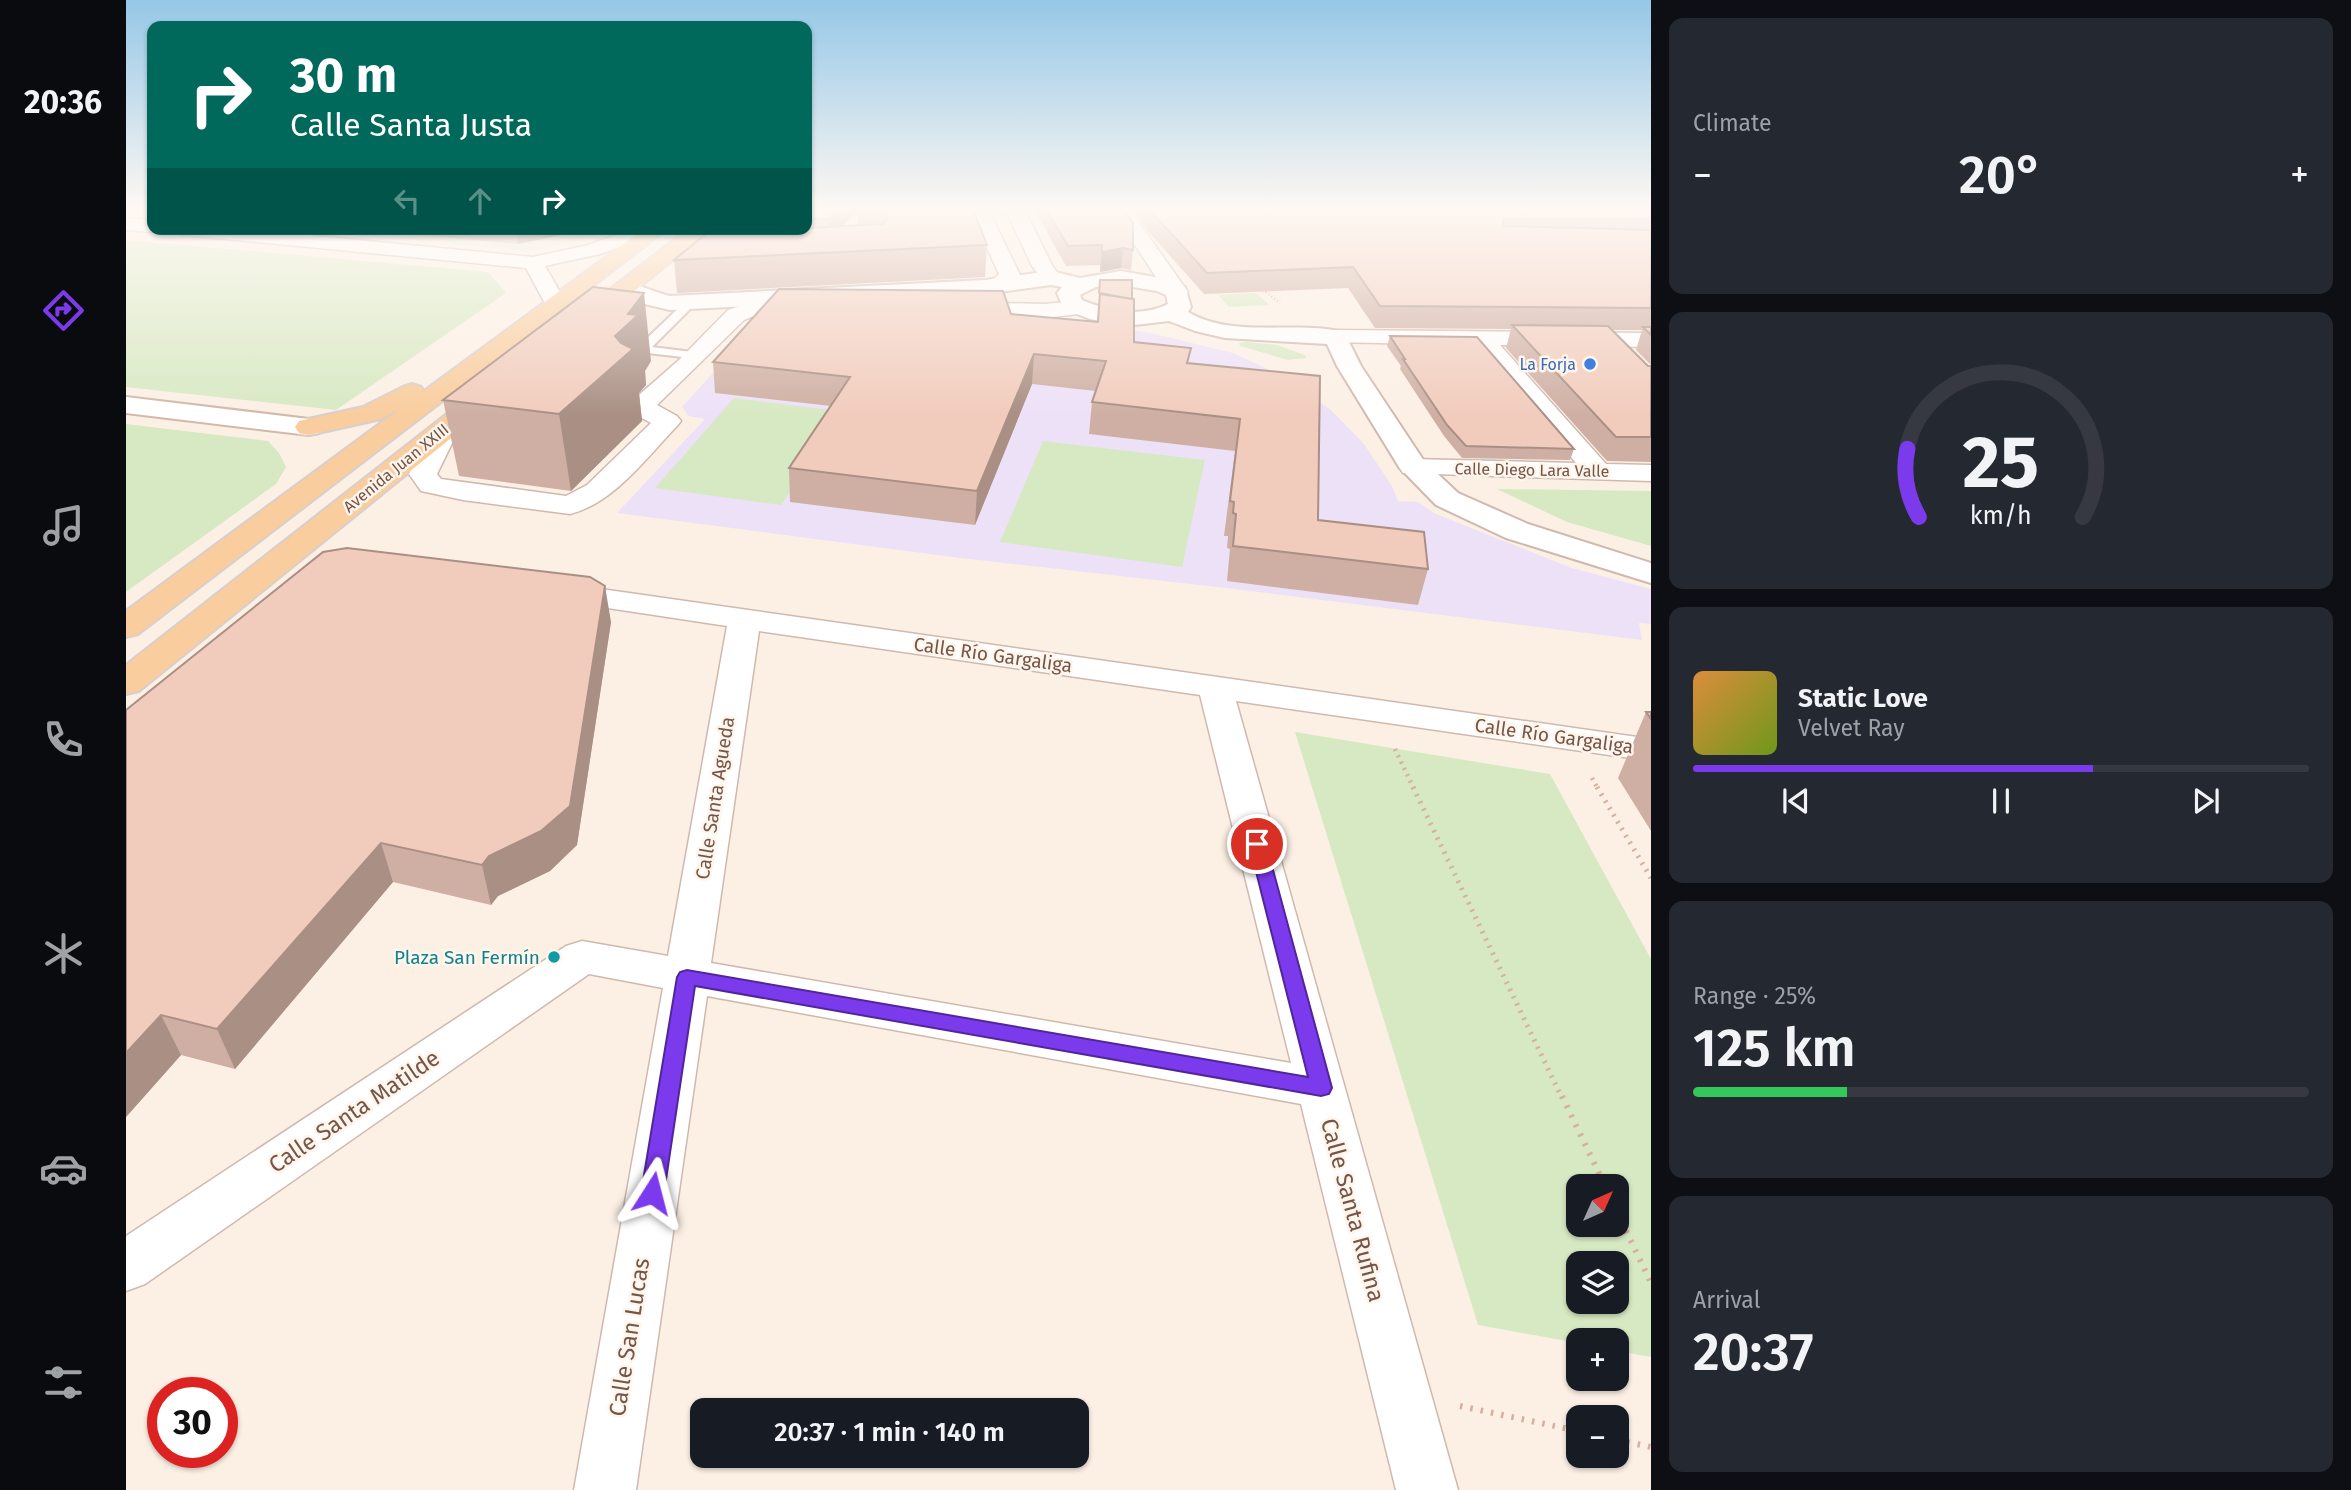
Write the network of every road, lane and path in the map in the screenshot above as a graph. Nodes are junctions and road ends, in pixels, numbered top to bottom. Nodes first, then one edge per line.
1 (541, 277) edge
2 (592, 277) edge
3 (641, 277) edge
4 (1008, 277) edge
5 (1159, 277) edge
6 (1051, 278) joint
7 (1078, 284) junction
8 (985, 287) junction
9 (626, 288) junction
10 (691, 302) junction
11 (1174, 302) junction
12 (556, 304) junction
13 (1080, 308) junction
14 (566, 334) edge
15 (1336, 337) junction
16 (1482, 339) junction
17 (1609, 340) junction
18 (1651, 340) edge
19 (499, 346) junction
20 (696, 356) junction
21 (1633, 365) edge
22 (502, 384) edge
23 (126, 405) edge
24 (448, 425) junction
25 (309, 427) junction
26 (365, 448) junction
27 (1413, 467) junction
28 (1599, 472) junction
29 (1651, 472) edge
30 (1651, 573) edge
31 (312, 575) edge
32 (533, 589) edge
33 (273, 607) edge
34 (744, 619) junction
35 (126, 627) edge
36 (126, 683) edge
37 (1215, 687) junction
38 (1375, 710) junction
39 (1569, 738) junction
40 (1651, 750) edge
41 (1651, 878) edge
42 (687, 977) junction
43 (1321, 1088) junction
44 (1599, 1174) edge
45 (1629, 1237) edge
46 (126, 1266) edge
47 (1651, 1283) edge
48 (1401, 1393) junction
49 (1566, 1428) edge
50 (1629, 1442) edge
51 (1651, 1447) edge
52 (605, 1490) edge
53 (1427, 1490) edge

1 - 12 street
2 - 12 main road, Avenida Juan XXIII
3 - 9 main road
4 - 8 street
5 - 11 street
6 - 7 street
6 - 8 street
7 - 11 street
7 - 13 street
8 - 10 street
9 - 10 street
9 - 14 main road
10 - 20 lane
11 - 13 street
11 - 15 street
12 - 19 main road, Avenida Juan XXIII
13 - 20 street
15 - 16 street
15 - 27 street
16 - 17 street
16 - 28 street
17 - 18 street
17 - 21 street
19 - 25 main road
19 - 26 main road, Avenida Juan XXIII
20 - 24 street
22 - 24 main road, Avenida Juan XXIII
23 - 25 street
24 - 26 main road
24 - 36 main road, Avenida Juan XXIII
25 - 26 main road
26 - 35 main road, Avenida Juan XXIII
27 - 28 street, Calle Diego Lara Valle
27 - 30 street
28 - 29 street, Calle Diego Lara Valle
31 - 33 street
32 - 34 street, Calle Río Gargaliga
34 - 37 street, Calle Río Gargaliga
34 - 42 street, Calle Santa Agueda
37 - 38 street, Calle Río Gargaliga
37 - 43 street, Calle Santa Rufina
38 - 39 street, Calle Río Gargaliga
38 - 44 path
39 - 40 street, Calle Río Gargaliga
39 - 41 path
42 - 43 street
42 - 46 street, Calle Santa Matilde
42 - 52 street, Calle San Lucas
43 - 48 street, Calle Santa Rufina
45 - 47 path
48 - 49 path
48 - 53 street, Calle Santa Rufina
50 - 51 path

